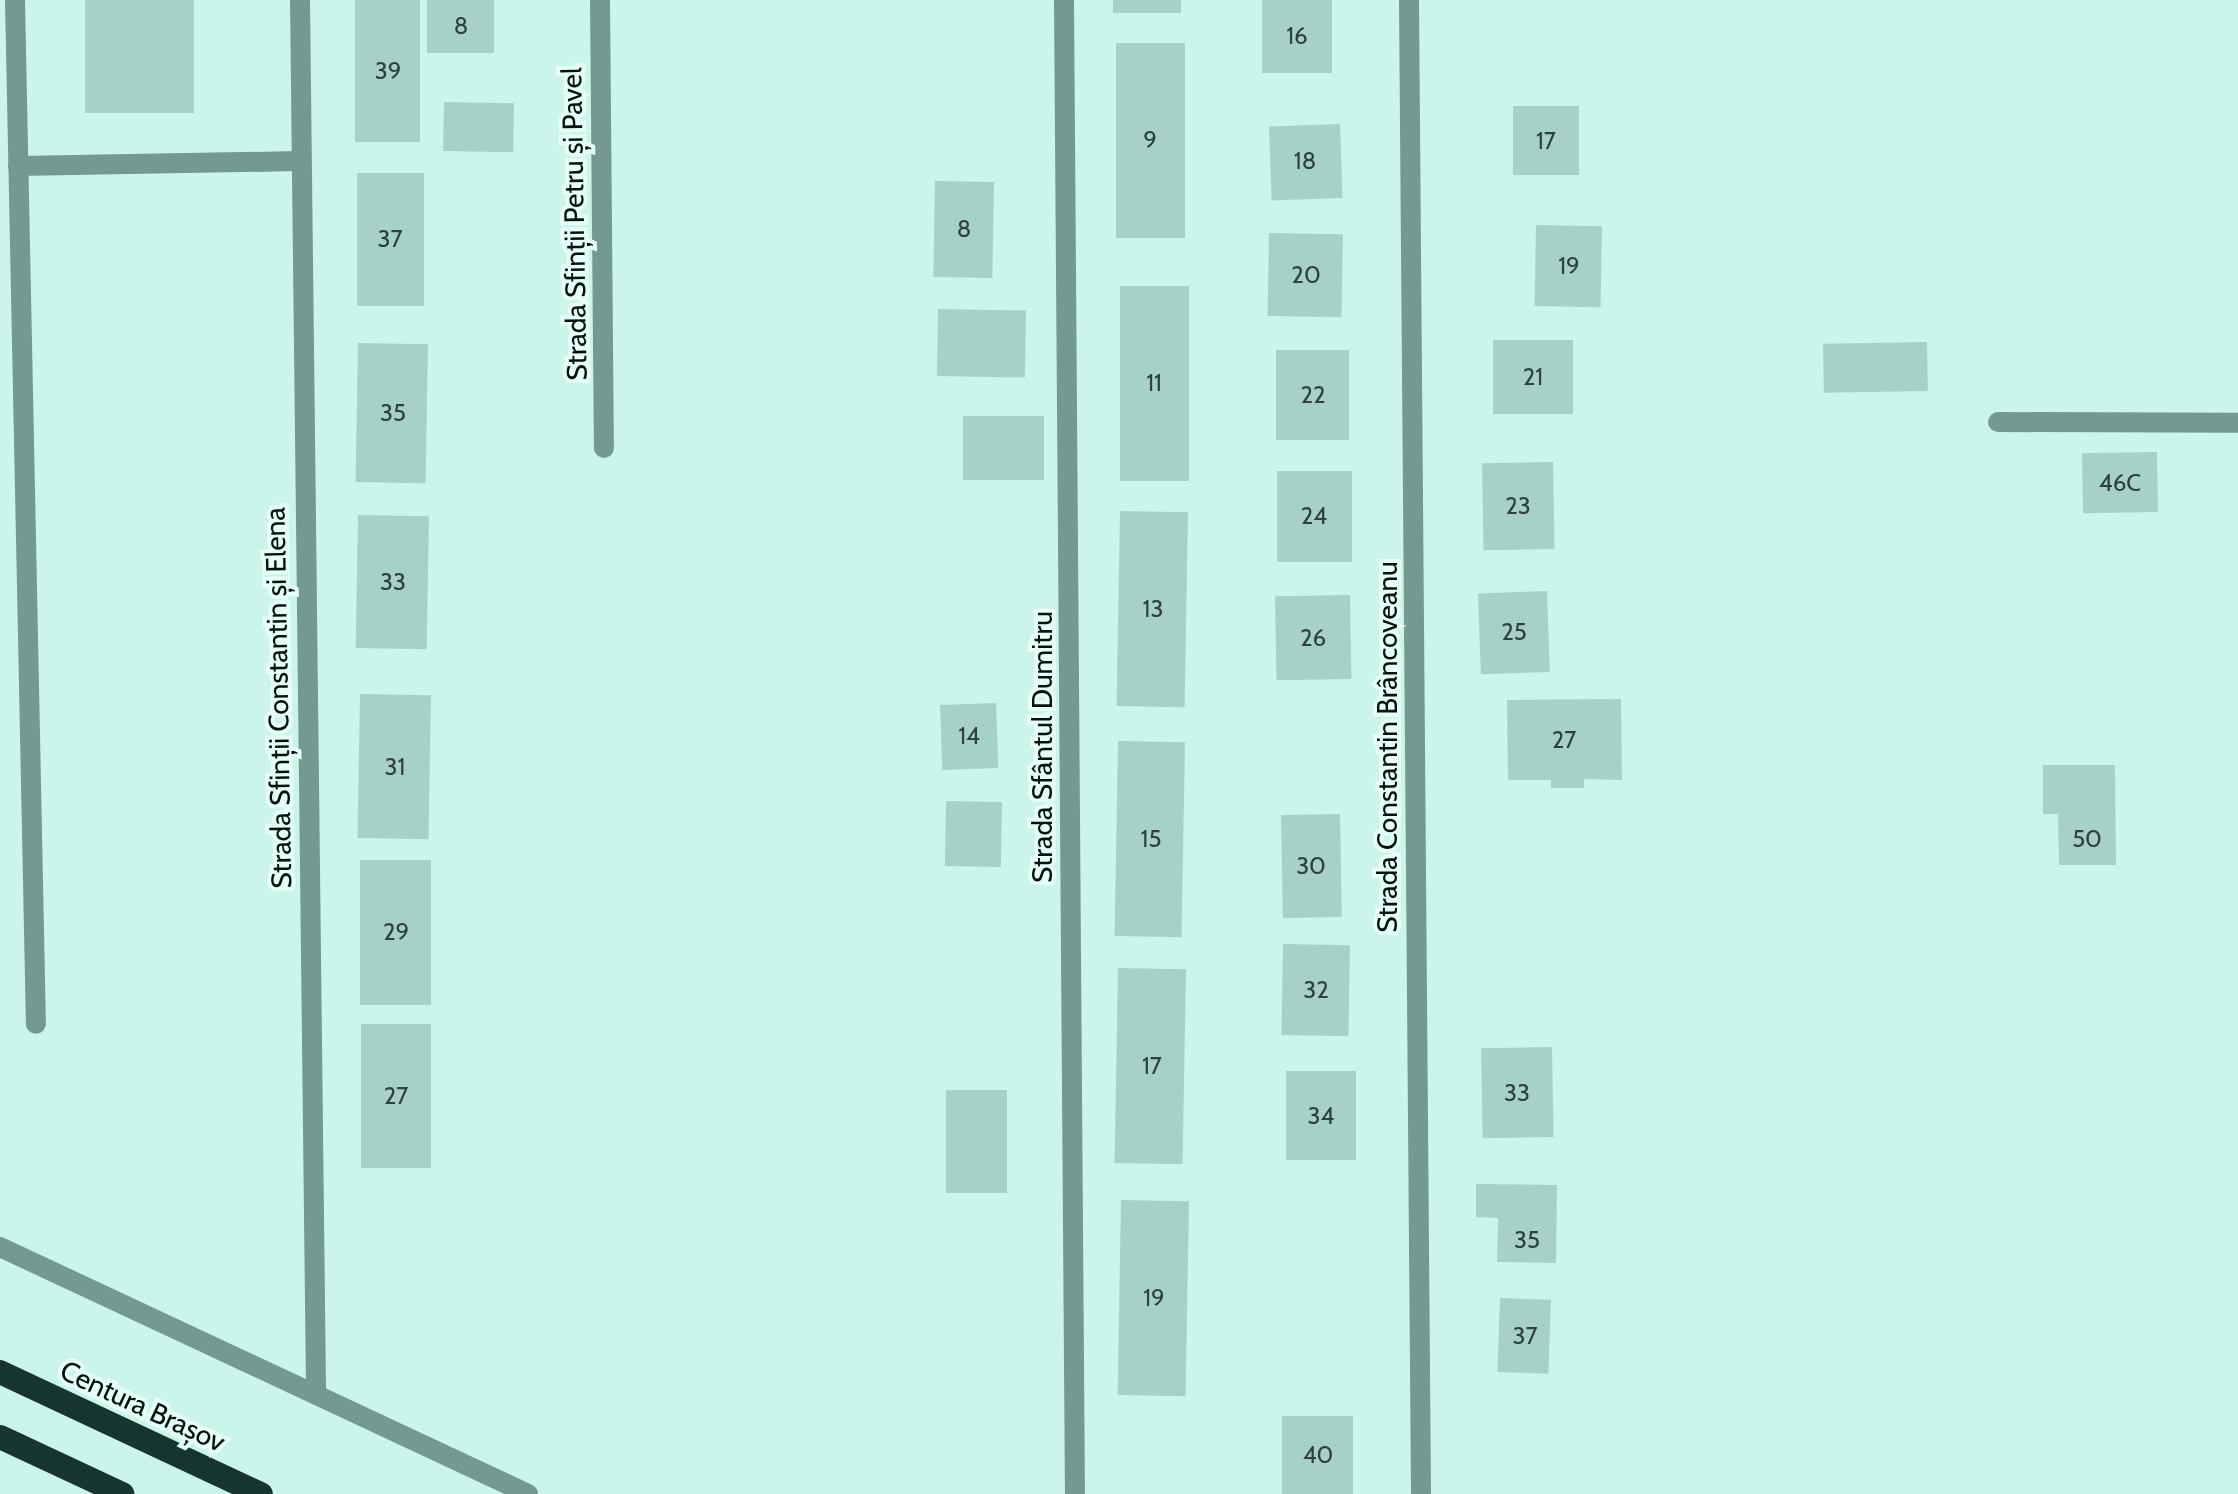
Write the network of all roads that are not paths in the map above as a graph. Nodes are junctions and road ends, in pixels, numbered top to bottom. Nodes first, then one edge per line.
1 (15, 0) edge
2 (300, 0) edge
3 (600, 0) edge
4 (1064, 0) edge
5 (1409, 0) edge
6 (298, 161) junction
7 (18, 166) junction
8 (1998, 422) dead end
9 (2238, 423) edge
10 (604, 448) dead end
11 (36, 1024) dead end
12 (0, 1247) edge
13 (0, 1372) edge
14 (316, 1395) junction
15 (0, 1437) edge
16 (122, 1494) edge
17 (261, 1494) edge
18 (528, 1494) edge
19 (1075, 1494) edge
20 (1421, 1494) edge

1 - 7 street
2 - 6 street, Strada Sfinții Constantin și Elena
3 - 10 street, Strada Sfinții Petru și Pavel
4 - 19 street, Strada Sfântul Dumitru
5 - 20 street, Strada Constantin Brâncoveanu
6 - 7 street
6 - 14 street, Strada Sfinții Constantin și Elena
7 - 11 street
8 - 9 street
12 - 14 street
13 - 17 highway, Centura Brașov
14 - 18 street
15 - 16 highway

